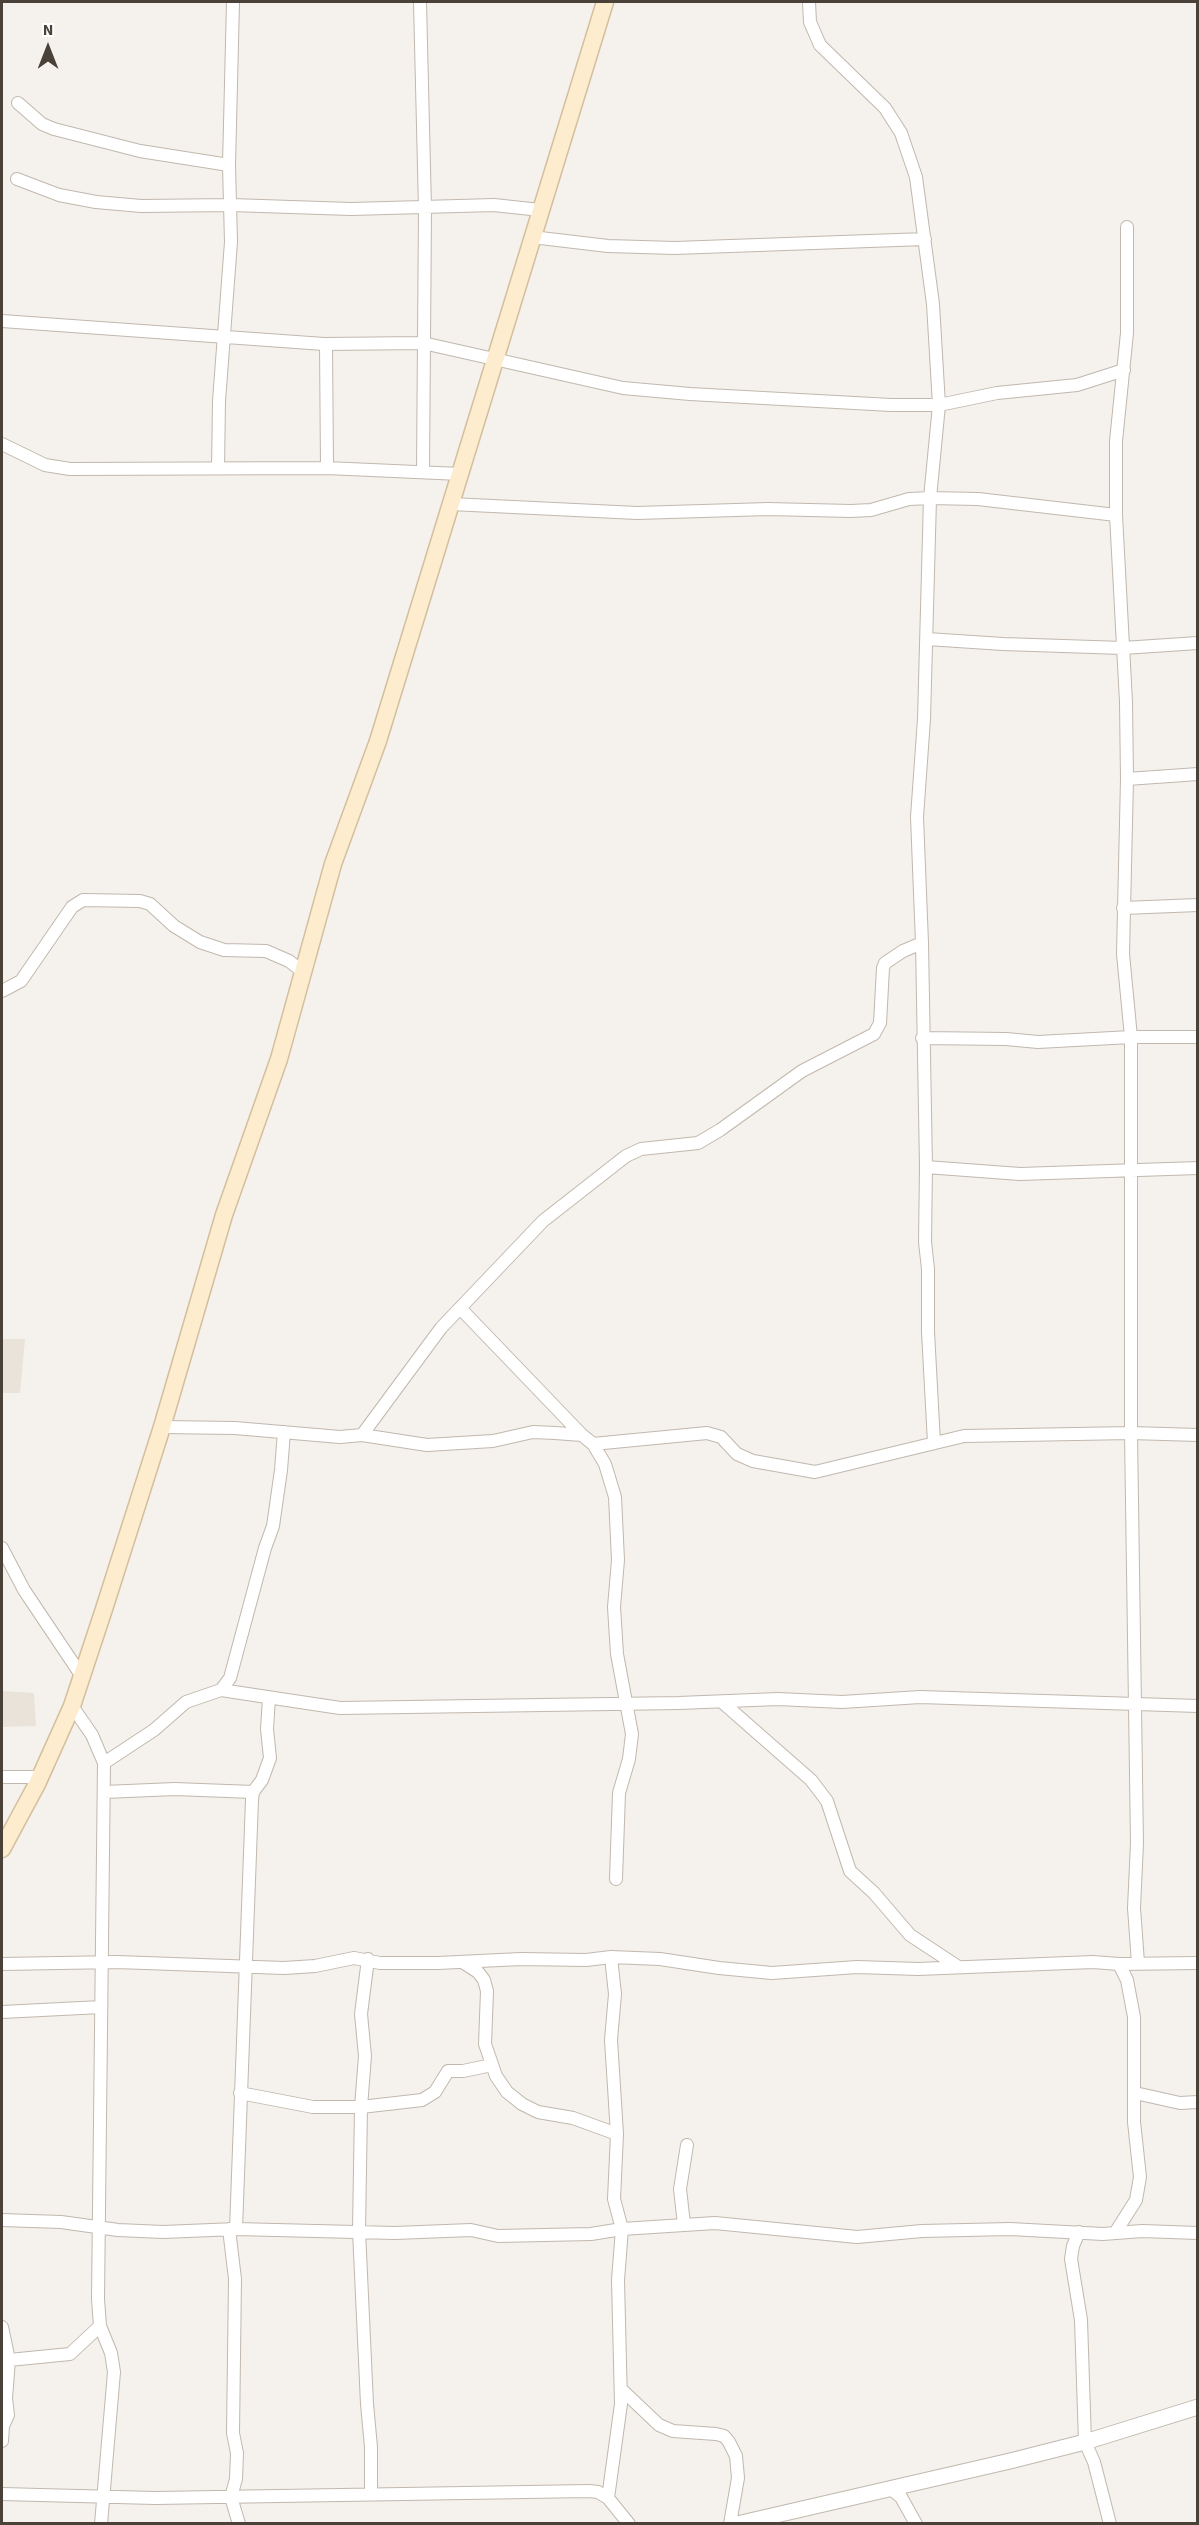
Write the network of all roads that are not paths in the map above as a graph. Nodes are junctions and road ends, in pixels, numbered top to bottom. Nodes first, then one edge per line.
1 (233, 2) edge
2 (420, 2) edge
3 (605, 2) edge
4 (809, 2) edge
5 (18, 103) dead end
6 (229, 165) junction
7 (17, 179) dead end
8 (231, 206) junction
9 (424, 209) junction
10 (540, 210) junction
11 (1127, 227) dead end
12 (532, 237) junction
13 (925, 238) junction
14 (2, 321) edge
15 (223, 338) junction
16 (423, 343) junction
17 (326, 344) junction
18 (495, 358) junction
19 (1124, 370) junction
20 (939, 405) junction
21 (2, 444) edge
22 (218, 468) junction
23 (327, 468) junction
24 (423, 471) junction
25 (460, 474) junction
26 (930, 498) junction
27 (451, 504) junction
28 (1116, 514) junction
29 (927, 639) junction
30 (1197, 643) edge
31 (1123, 648) junction
32 (1197, 774) edge
33 (1127, 779) junction
34 (1197, 904) edge
35 (1123, 908) junction
36 (922, 943) junction
37 (302, 971) junction
38 (2, 991) edge
39 (1131, 1037) junction
40 (1197, 1037) edge
41 (922, 1038) junction
42 (926, 1167) junction
43 (1197, 1168) edge
44 (1132, 1169) junction
45 (460, 1308) junction
46 (162, 1427) junction
47 (284, 1432) junction
48 (1131, 1433) junction
49 (362, 1435) junction
50 (582, 1435) junction
51 (1197, 1435) edge
52 (934, 1443) junction
53 (593, 1444) junction
54 (2, 1548) edge
55 (81, 1675) junction
56 (221, 1689) junction
57 (269, 1698) junction
58 (625, 1702) junction
59 (722, 1702) junction
60 (1135, 1705) junction
61 (72, 1706) junction
62 (1197, 1706) edge
63 (104, 1763) junction
64 (2, 1777) edge
65 (40, 1777) junction
66 (104, 1792) junction
67 (254, 1792) junction
68 (2, 1849) edge
69 (616, 1879) dead end
70 (610, 1957) junction
71 (368, 1959) junction
72 (102, 1962) junction
73 (464, 1962) junction
74 (1138, 1963) junction
75 (1197, 1963) edge
76 (2, 1964) edge
77 (1119, 1964) junction
78 (244, 1966) junction
79 (957, 1966) junction
80 (101, 2007) junction
81 (3, 2014) edge
82 (492, 2065) junction
83 (240, 2093) junction
84 (1135, 2093) junction
85 (1197, 2102) edge
86 (361, 2107) junction
87 (617, 2134) junction
88 (687, 2145) dead end
89 (2, 2220) edge
90 (684, 2224) junction
91 (100, 2227) junction
92 (232, 2229) junction
93 (622, 2229) junction
94 (359, 2231) junction
95 (1079, 2232) junction
96 (1115, 2233) junction
97 (1197, 2233) edge
98 (100, 2326) junction
99 (2, 2327) edge
100 (5, 2359) edge
101 (621, 2389) junction
102 (1197, 2407) edge
103 (2, 2441) edge
104 (1085, 2442) junction
105 (891, 2489) junction
106 (371, 2493) junction
107 (2, 2494) edge
108 (105, 2497) junction
109 (231, 2497) junction
110 (608, 2498) junction
111 (101, 2523) edge
112 (239, 2523) edge
113 (629, 2523) edge
114 (730, 2523) edge
115 (737, 2523) edge
116 (916, 2523) edge
117 (1110, 2523) edge

1 - 6 street
2 - 9 street
3 - 10 main road
4 - 13 street
5 - 6 street
6 - 8 street
7 - 8 street
8 - 9 street
8 - 15 street
9 - 10 street
9 - 16 street
10 - 12 main road
11 - 19 street
12 - 13 street
12 - 18 main road
13 - 20 street
14 - 15 street
15 - 17 street
15 - 22 street
16 - 17 street
16 - 18 street
16 - 24 street
17 - 23 street
18 - 20 street
18 - 25 main road
19 - 20 street
19 - 28 street
20 - 26 street
21 - 22 street
22 - 23 street
23 - 24 street
24 - 25 street
25 - 27 main road
26 - 27 street
26 - 28 street
26 - 29 street
27 - 37 main road
28 - 31 street
29 - 31 street
29 - 36 street
30 - 31 street
31 - 33 street
32 - 33 street
33 - 35 street
34 - 35 street
35 - 39 street
36 - 41 street
36 - 45 street
37 - 38 street
37 - 46 main road
39 - 40 street
39 - 41 street
39 - 44 street
41 - 42 street
42 - 44 street
42 - 52 street
43 - 44 street
44 - 48 street
45 - 49 street
45 - 50 street
46 - 47 street
46 - 55 main road
47 - 49 street
47 - 56 street
48 - 51 street
48 - 52 street
48 - 60 street
49 - 50 street
50 - 53 street
52 - 53 street
53 - 58 street
54 - 55 street
55 - 61 main road
56 - 57 street
56 - 63 street
57 - 58 street
57 - 67 street
58 - 59 street
58 - 69 street
59 - 60 street
59 - 79 street
60 - 62 street
60 - 74 street
61 - 63 street
61 - 65 main road
63 - 66 street
64 - 65 street
65 - 68 main road
66 - 67 street
66 - 72 street
67 - 78 street
70 - 73 street
70 - 79 street
70 - 87 street
71 - 73 street
71 - 78 street
71 - 86 street
72 - 76 street
72 - 78 street
72 - 80 street
73 - 82 street
74 - 75 street
74 - 77 street
77 - 79 street
77 - 84 street
78 - 83 street
80 - 81 street
80 - 91 street
82 - 86 street
82 - 87 street
83 - 86 street
83 - 92 street
84 - 85 street
84 - 96 street
86 - 94 street
87 - 93 street
88 - 90 street
89 - 91 street
90 - 93 street
90 - 95 street
91 - 92 street
91 - 98 street
92 - 94 street
92 - 109 street
93 - 94 street
93 - 101 street
94 - 106 street
95 - 96 street
95 - 104 street
96 - 97 street
98 - 100 street
98 - 108 street
99 - 100 street
100 - 103 street
101 - 110 street
101 - 114 street
102 - 104 street
104 - 105 street
104 - 117 street
105 - 115 street
105 - 116 street
106 - 109 street
106 - 110 street
107 - 108 street
108 - 109 street
108 - 111 street
109 - 112 street
110 - 113 street

